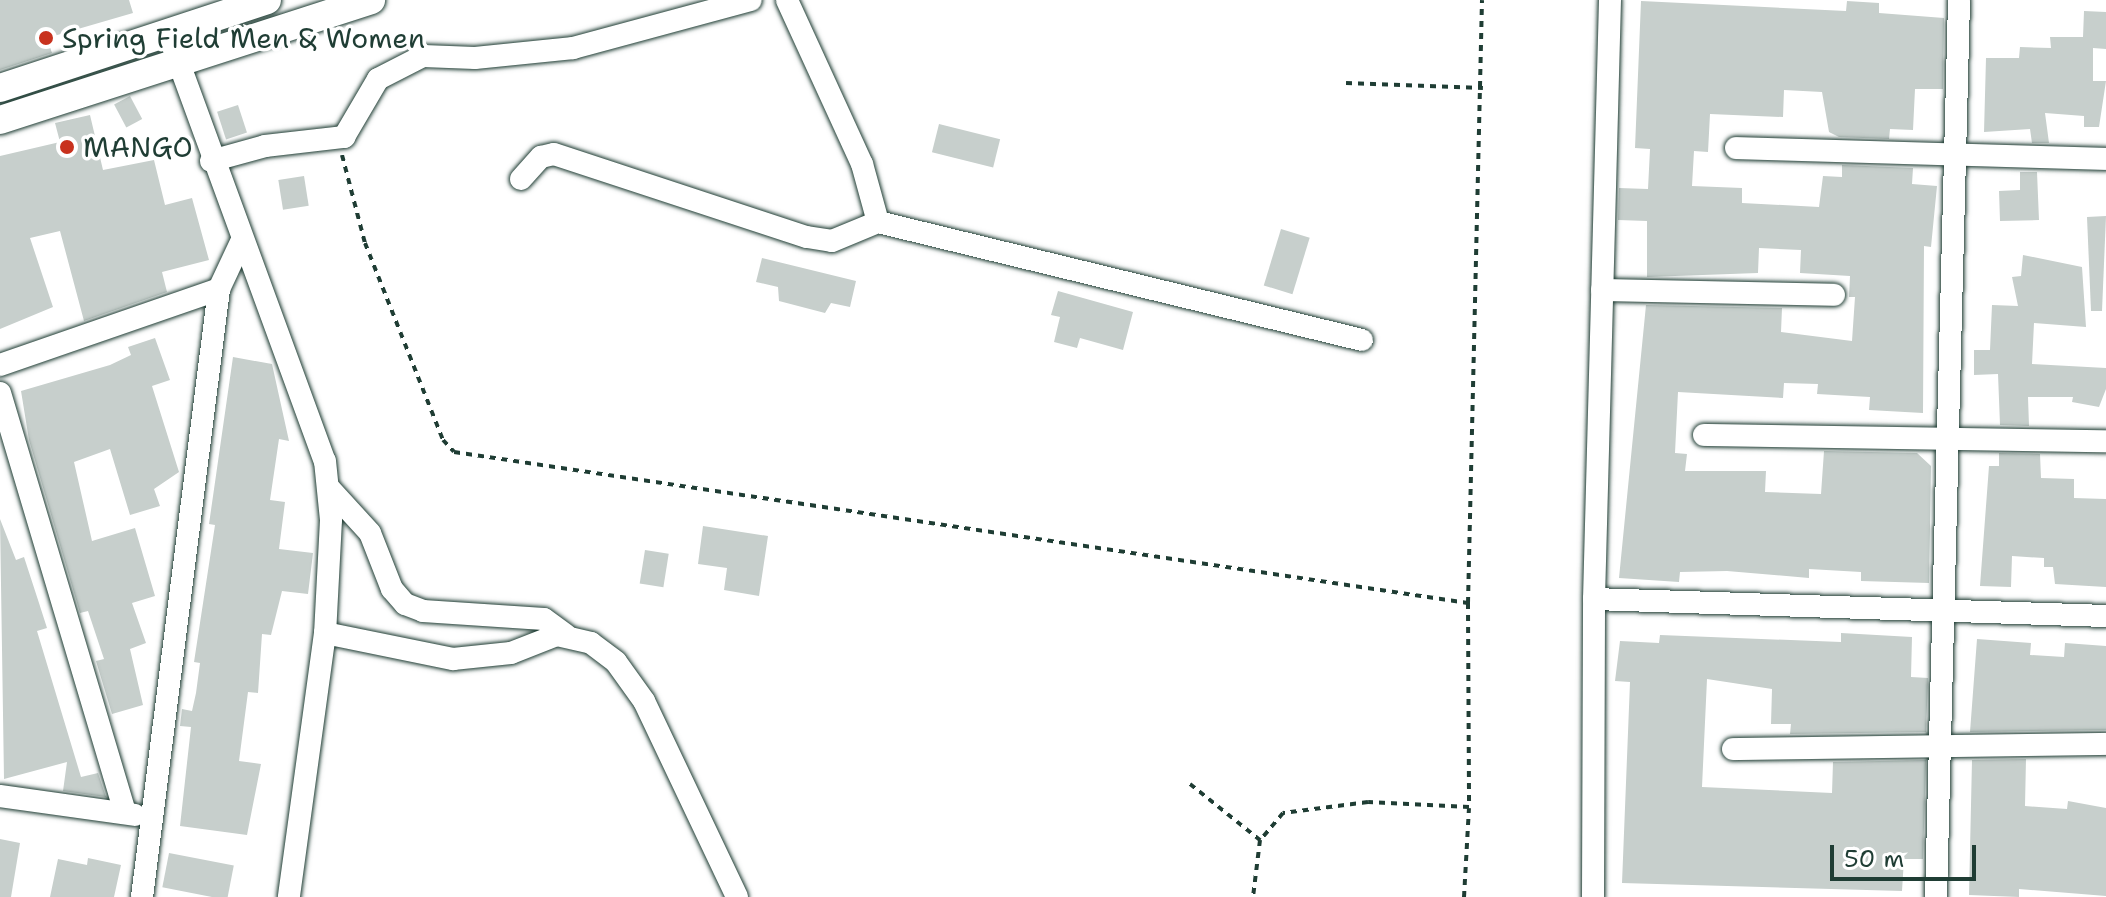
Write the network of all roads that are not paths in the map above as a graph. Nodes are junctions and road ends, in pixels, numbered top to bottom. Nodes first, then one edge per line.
1 (267, 0) edge
2 (371, 0) edge
3 (751, 0) edge
4 (787, 0) edge
5 (1610, 0) edge
6 (1959, 0) edge
7 (168, 33) junction
8 (180, 65) junction
9 (0, 88) edge
10 (0, 120) edge
11 (1736, 148) dead end
12 (1956, 154) junction
13 (2106, 159) edge
14 (211, 161) junction
15 (521, 179) dead end
16 (878, 222) junction
17 (242, 240) junction
18 (219, 289) junction
19 (1602, 290) junction
20 (1834, 295) dead end
21 (1362, 340) dead end
22 (0, 365) edge
23 (0, 393) edge
24 (1704, 435) dead end
25 (1945, 438) junction
26 (2106, 441) edge
27 (328, 487) junction
28 (1594, 599) junction
29 (1942, 609) junction
30 (2106, 616) edge
31 (325, 633) junction
32 (566, 635) junction
33 (2106, 744) edge
34 (1939, 745) junction
35 (1733, 749) dead end
36 (0, 796) edge
37 (125, 813) junction
38 (152, 817) junction
39 (142, 897) edge
40 (289, 897) edge
41 (737, 897) edge
42 (1593, 897) edge
43 (1936, 897) edge

1 - 7 main road
2 - 8 main road
3 - 14 street
4 - 16 street
5 - 19 street
6 - 12 street
7 - 8 street
7 - 9 main road
8 - 10 main road
8 - 14 street
11 - 12 street
12 - 13 street
12 - 25 street
14 - 17 street
15 - 16 street
16 - 21 street
17 - 18 street
17 - 27 street
18 - 22 street
18 - 38 street
19 - 20 street
19 - 28 street
23 - 37 street
24 - 25 street
25 - 26 street
25 - 29 street
27 - 31 street
27 - 32 street
28 - 29 street
28 - 42 street
29 - 30 street
29 - 34 street
31 - 32 street
31 - 40 street
32 - 41 street
33 - 34 street
34 - 35 street
34 - 43 street
36 - 37 street
37 - 38 street
38 - 39 street

